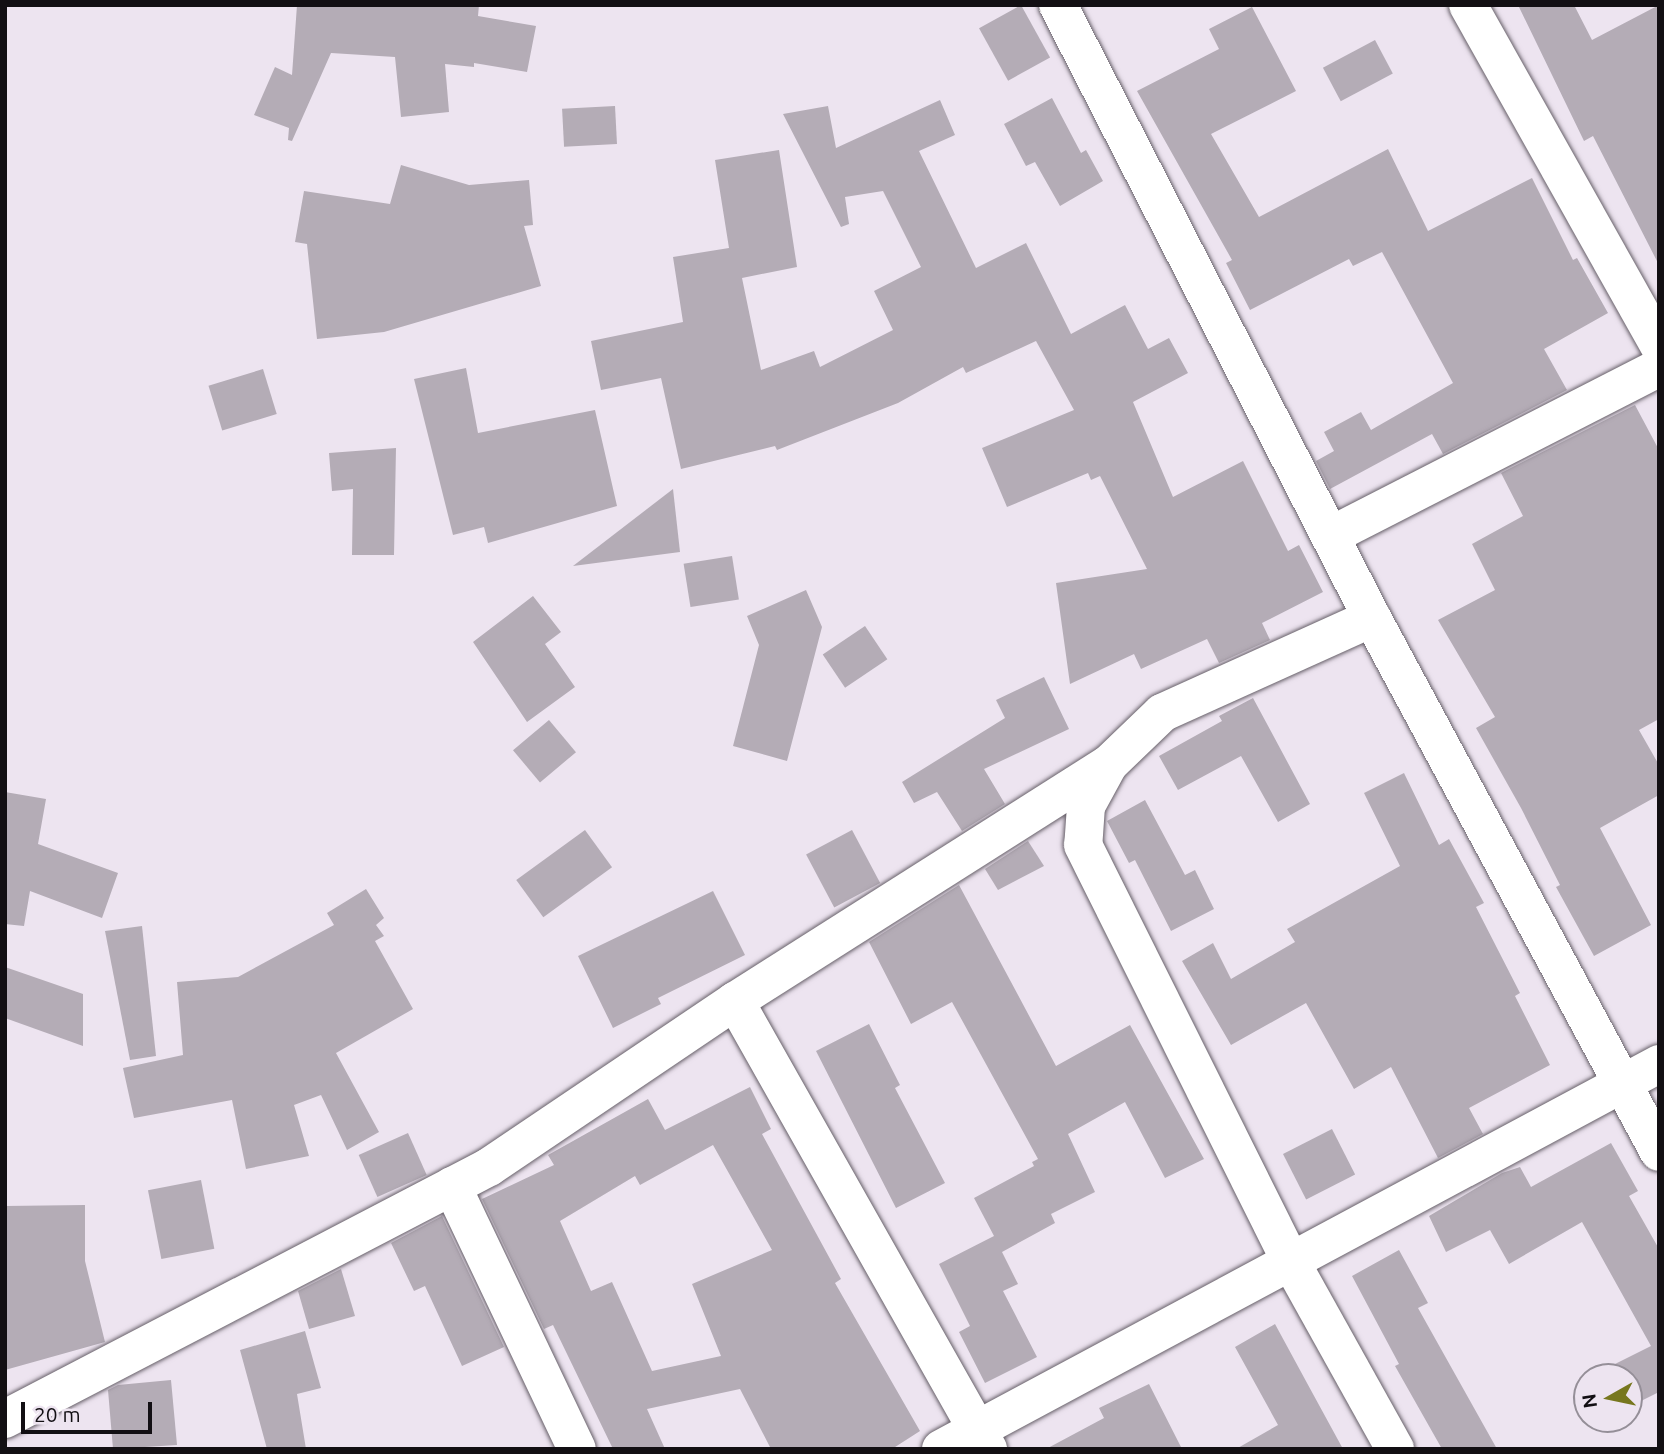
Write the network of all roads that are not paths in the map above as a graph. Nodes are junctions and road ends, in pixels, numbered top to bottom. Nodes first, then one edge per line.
1 (1058, 5) edge
2 (1468, 5) edge
3 (1659, 345) edge
4 (1659, 368) edge
5 (1332, 535) junction
6 (1372, 618) junction
7 (1109, 764) junction
8 (734, 1001) junction
9 (1659, 1064) edge
10 (1621, 1084) junction
11 (1659, 1152) edge
12 (452, 1186) junction
13 (1291, 1262) junction
14 (5, 1419) edge
15 (983, 1439) edge
16 (577, 1449) edge
17 (941, 1449) edge
18 (1395, 1449) edge

1 - 5 street
2 - 3 street
4 - 5 street
5 - 6 street
6 - 7 street
6 - 10 street
7 - 8 street
7 - 13 street
8 - 12 street
8 - 15 street
9 - 10 street
10 - 11 street
10 - 13 street
12 - 14 street
12 - 16 street
13 - 15 street
13 - 18 street
15 - 17 street

